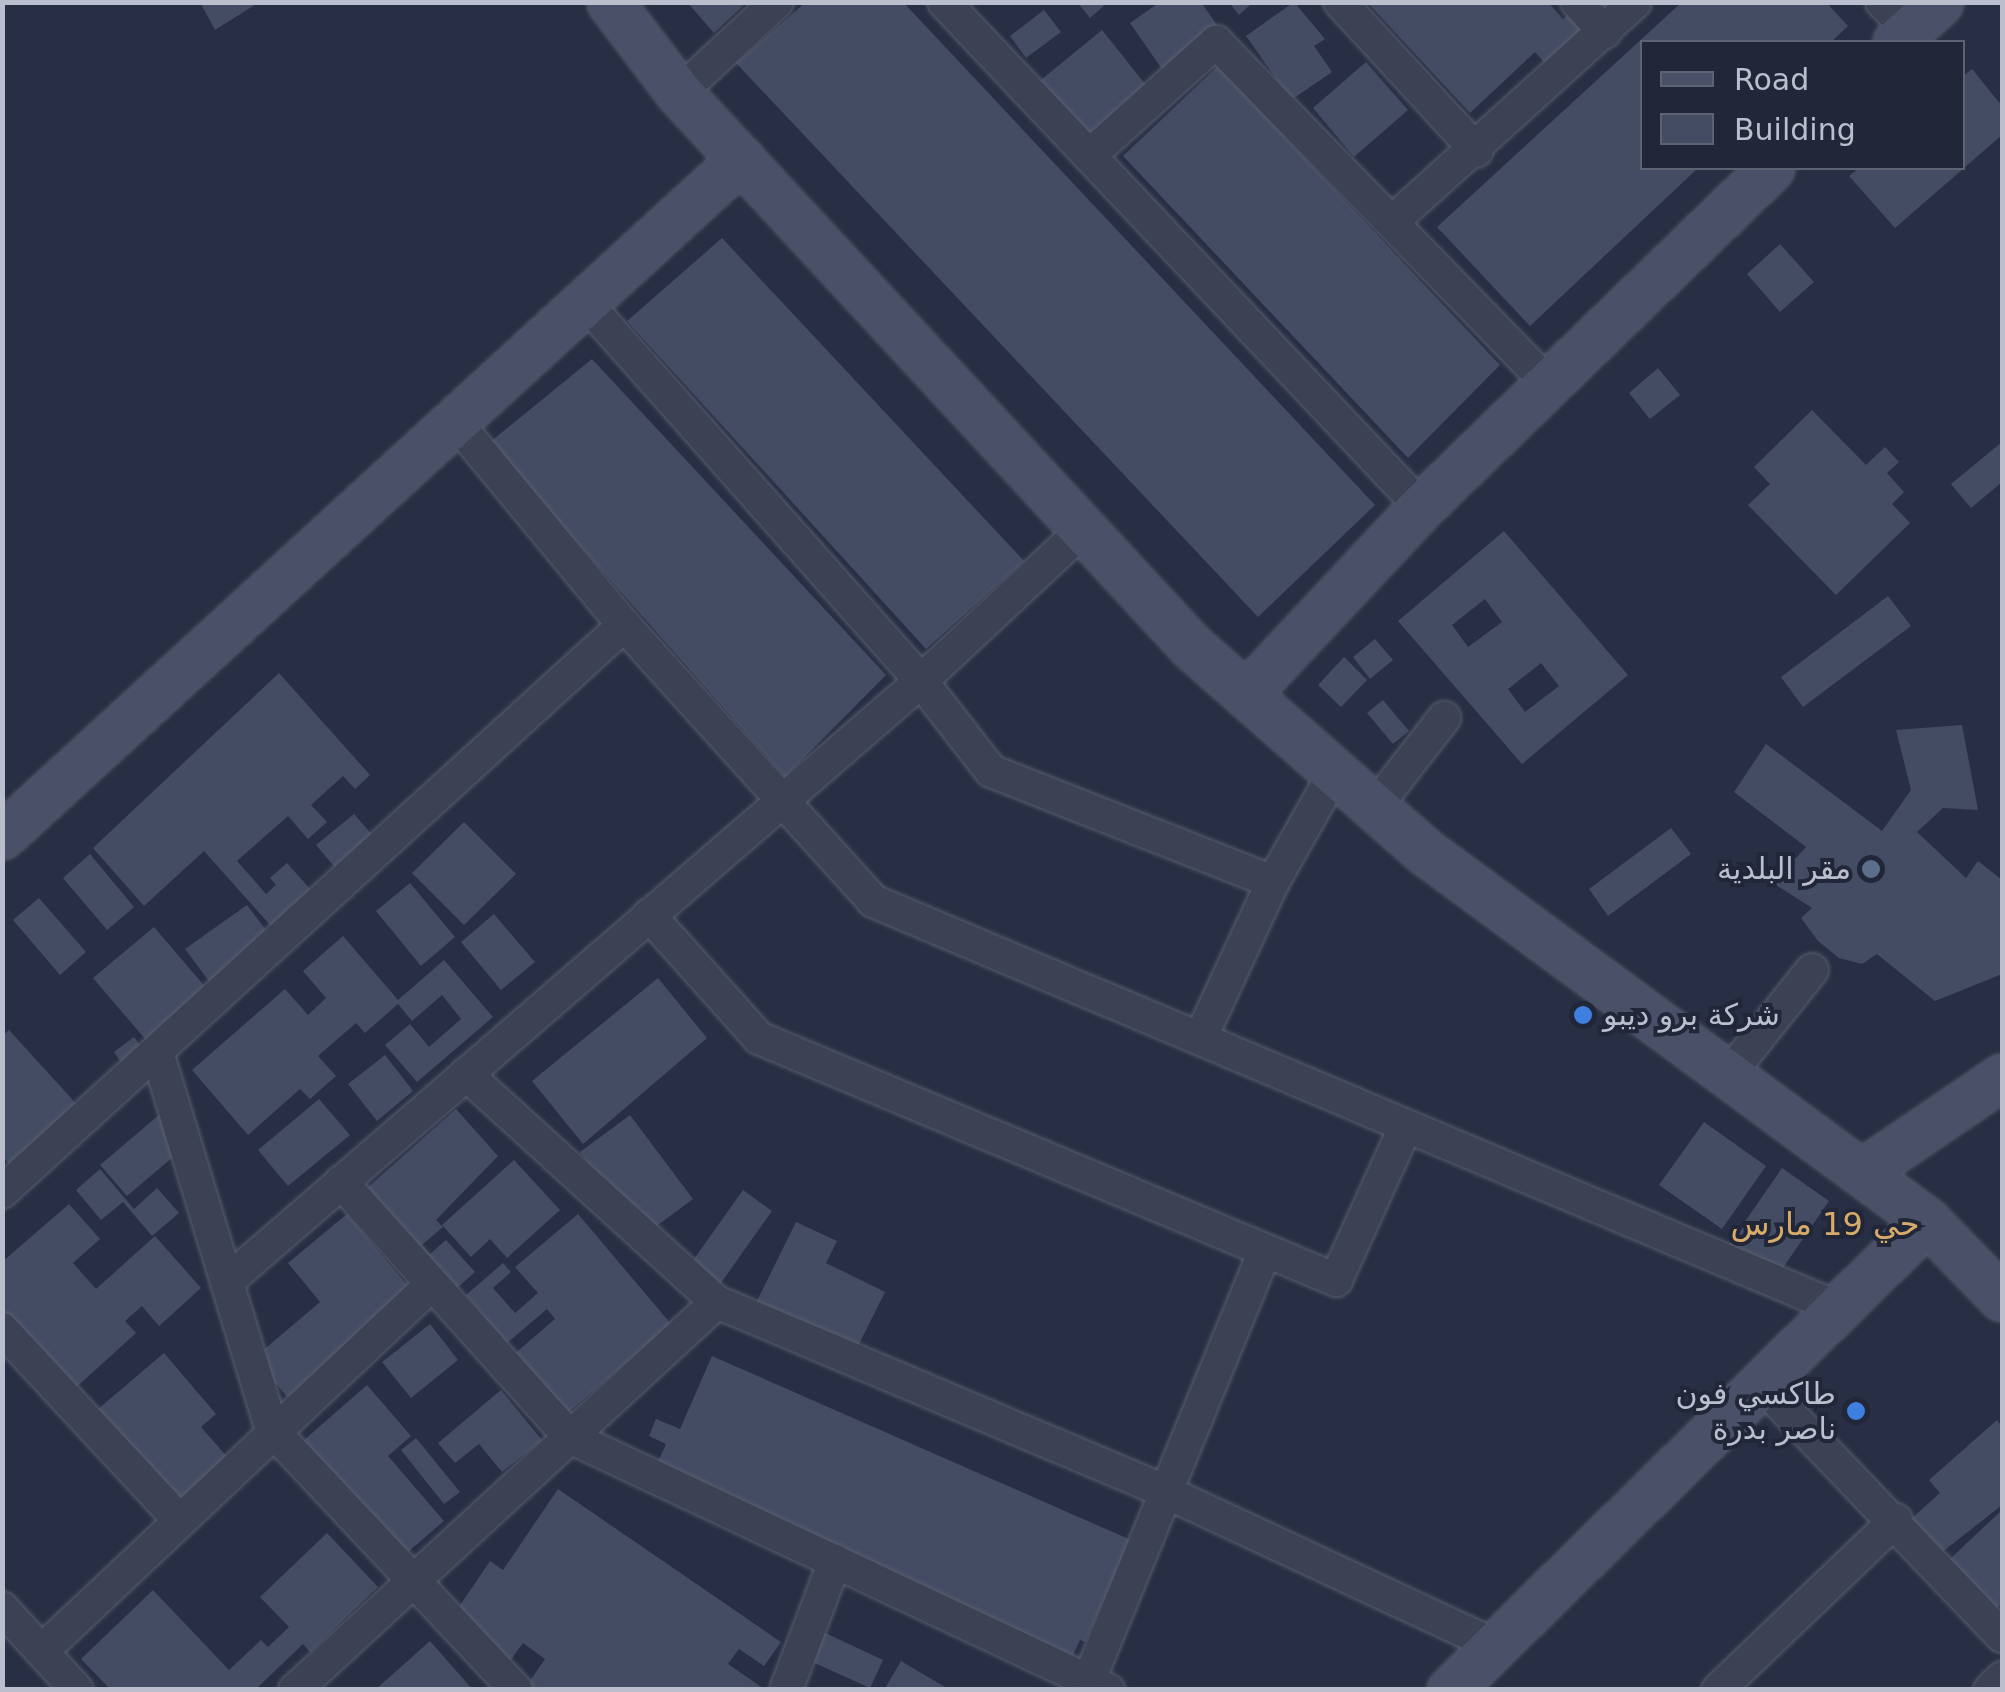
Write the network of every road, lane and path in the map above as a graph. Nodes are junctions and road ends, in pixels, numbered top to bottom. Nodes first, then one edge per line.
1 (610, 2) edge
2 (777, 2) edge
3 (944, 2) edge
4 (1340, 2) edge
5 (1577, 2) edge
6 (1635, 2) edge
7 (1605, 32) junction
8 (680, 93) junction
9 (1477, 151) junction
10 (1090, 156) junction
11 (741, 160) junction
12 (1769, 170) edge
13 (1393, 221) junction
14 (585, 302) junction
15 (1551, 386) junction
16 (455, 421) junction
17 (1420, 507) junction
18 (1083, 530) junction
19 (624, 625) junction
20 (920, 680) junction
21 (1246, 694) junction
22 (1444, 718) dead end
23 (1335, 772) junction
24 (781, 800) junction
25 (1375, 807) junction
26 (2, 836) edge
27 (1274, 882) junction
28 (649, 915) junction
29 (1812, 970) dead end
30 (1200, 1039) junction
31 (156, 1052) junction
32 (466, 1074) junction
33 (1729, 1074) junction
34 (2002, 1078) edge
35 (1406, 1126) junction
36 (1862, 1172) junction
37 (341, 1182) junction
38 (2, 1192) edge
39 (1927, 1221) junction
40 (1265, 1250) junction
41 (230, 1279) junction
42 (431, 1285) junction
43 (2002, 1298) edge
44 (717, 1302) junction
45 (1836, 1307) junction
46 (2, 1329) edge
47 (1760, 1384) junction
48 (272, 1430) junction
49 (570, 1438) junction
50 (1166, 1492) junction
51 (177, 1517) junction
52 (1896, 1520) junction
53 (835, 1561) junction
54 (410, 1584) junction
55 (2, 1608) edge
56 (2002, 1636) edge
57 (1498, 1648) junction
58 (42, 1651) junction
59 (2002, 1678) edge
60 (1098, 1685) edge
61 (1460, 1686) edge
62 (77, 1690) edge
63 (295, 1690) edge
64 (516, 1690) edge
65 (786, 1690) edge
66 (1718, 1690) edge
67 (1990, 1690) edge

1 - 8 street
2 - 8 street
3 - 10 street
4 - 9 street
5 - 7 street
6 - 7 street
7 - 9 street
8 - 11 street
9 - 13 street
10 - 13 street
10 - 17 street
11 - 14 street
11 - 18 street
12 - 15 street
13 - 15 street
14 - 16 street
14 - 20 street
15 - 17 street
16 - 19 street
16 - 26 street
17 - 21 street
18 - 20 street
18 - 21 street
19 - 24 street
19 - 31 street
20 - 24 street
20 - 27 street
21 - 23 street
22 - 25 street
23 - 25 street
23 - 27 street
24 - 28 street
24 - 30 street
25 - 33 street
27 - 30 street
28 - 32 street
28 - 40 street
29 - 33 street
30 - 35 street
31 - 38 street
31 - 41 street
32 - 37 street
32 - 44 street
33 - 36 street
34 - 36 street
35 - 40 street
35 - 45 street
36 - 39 street
37 - 41 street
37 - 42 street
39 - 43 street
39 - 45 street
40 - 50 street
41 - 48 street
42 - 48 street
42 - 49 street
44 - 49 street
44 - 50 street
45 - 47 street
46 - 51 street
47 - 52 street
47 - 57 street
48 - 51 street
48 - 54 street
49 - 53 street
49 - 54 street
50 - 57 street
50 - 60 street
51 - 58 street
52 - 56 street
52 - 66 street
53 - 60 street
53 - 65 street
54 - 63 street
54 - 64 street
55 - 58 street
57 - 61 street
58 - 62 street
59 - 67 street

